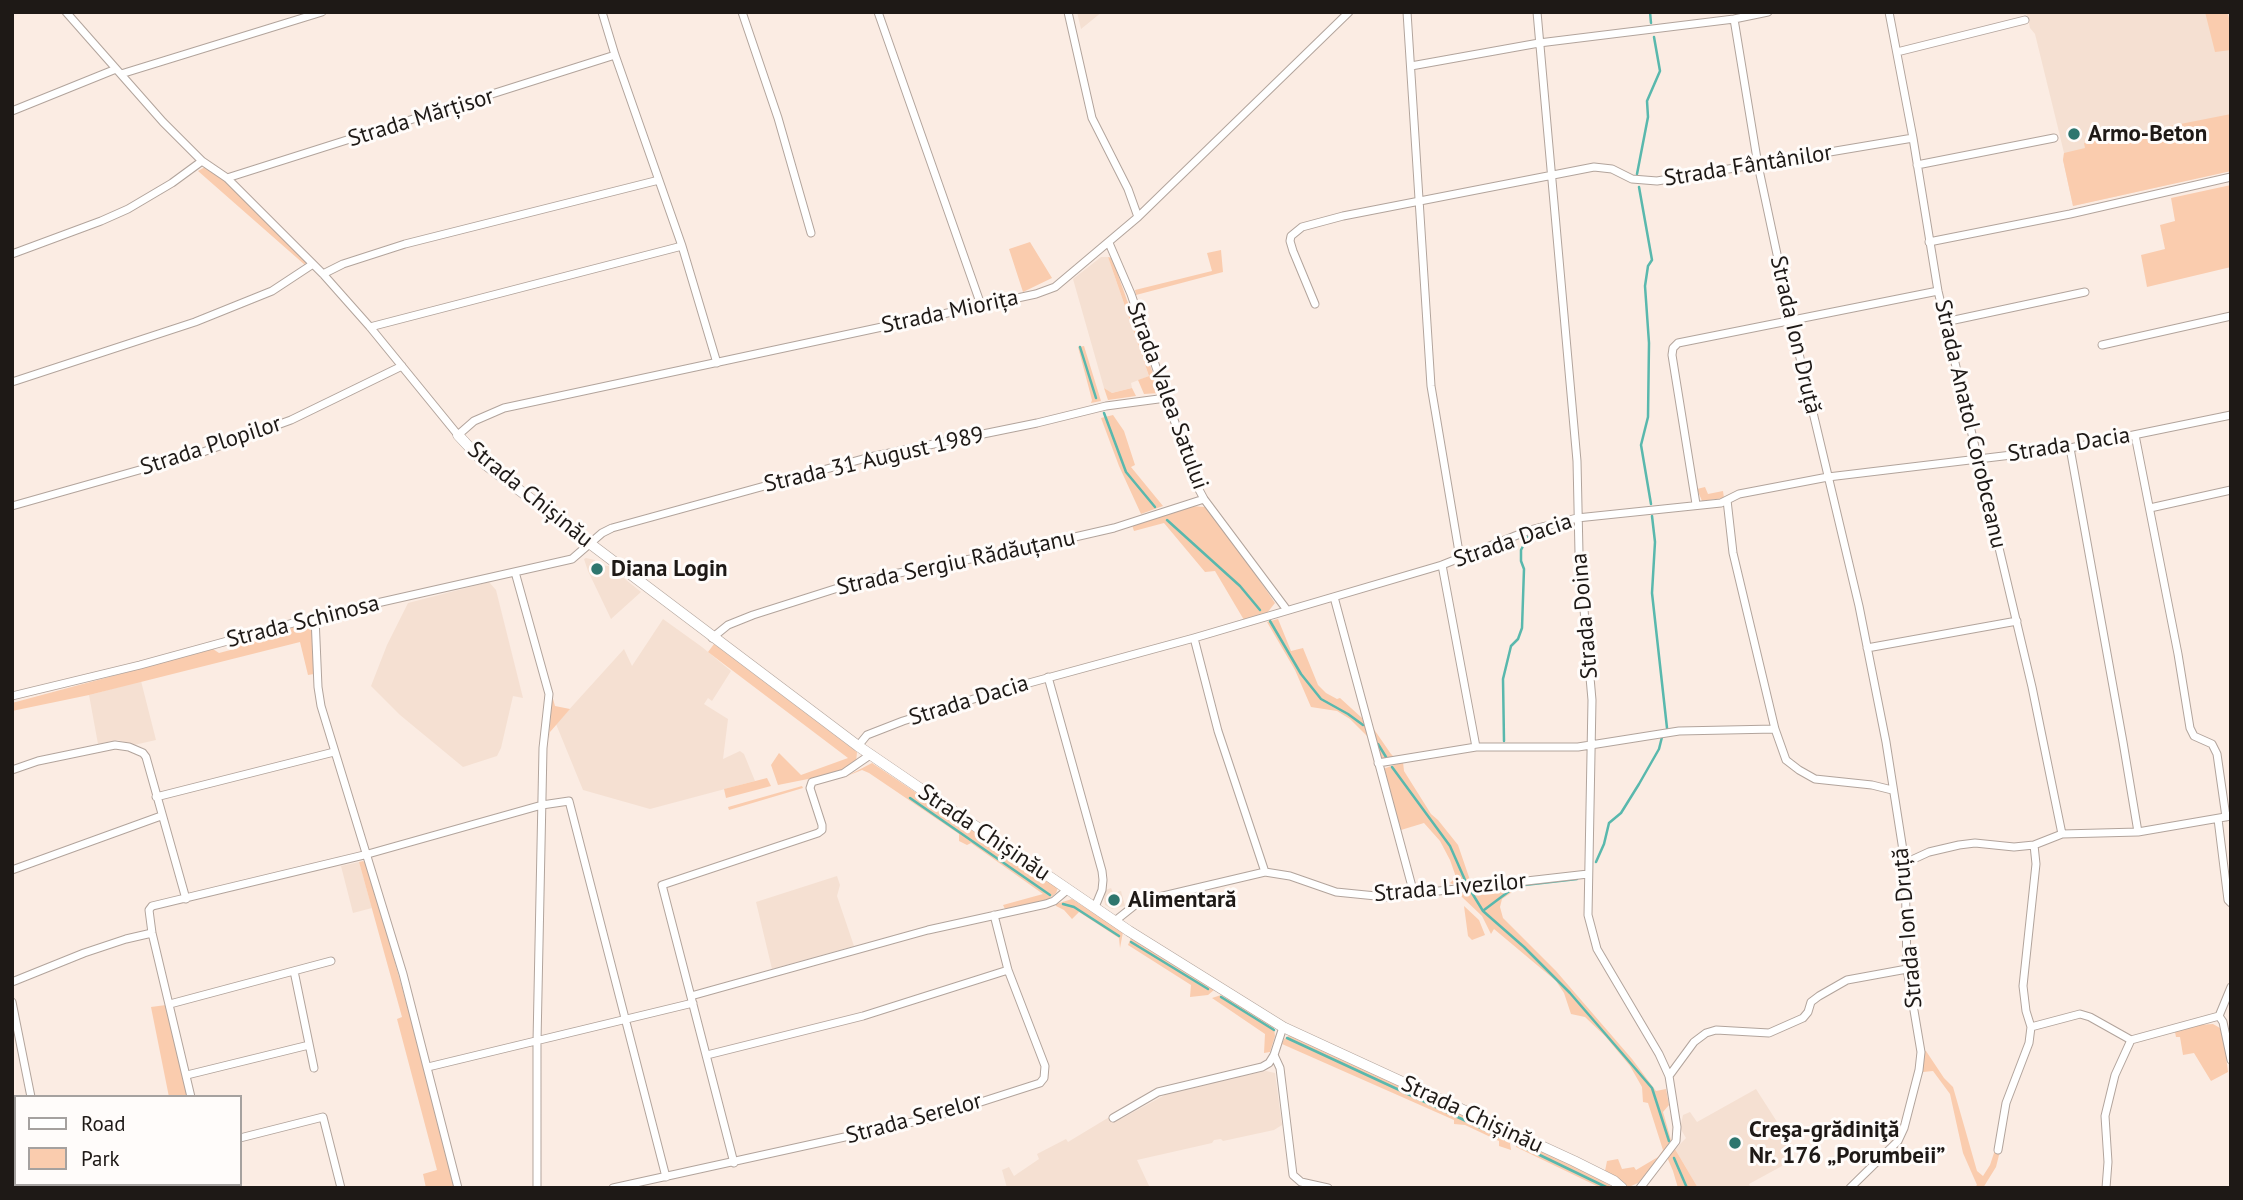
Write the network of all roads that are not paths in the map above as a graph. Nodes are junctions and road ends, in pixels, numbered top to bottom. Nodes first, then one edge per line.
1 (66, 12) edge
2 (322, 12) edge
3 (602, 12) edge
4 (743, 12) edge
5 (878, 12) edge
6 (1068, 12) edge
7 (1349, 12) edge
8 (1407, 12) edge
9 (1536, 12) edge
10 (1768, 12) edge
11 (1889, 12) edge
12 (1734, 19) junction
13 (2025, 20) dead end
14 (1539, 44) junction
15 (1897, 52) junction
16 (615, 55) junction
17 (1411, 66) junction
18 (118, 72) junction
19 (12, 111) edge
20 (1913, 138) junction
21 (2054, 138) dead end
22 (202, 161) junction
23 (1758, 165) junction
24 (1917, 165) junction
25 (1552, 175) junction
26 (2231, 177) edge
27 (227, 178) junction
28 (659, 180) junction
29 (1419, 202) junction
30 (1138, 217) junction
31 (811, 233) dead end
32 (1929, 242) junction
33 (1108, 243) junction
34 (682, 246) junction
35 (12, 254) edge
36 (313, 264) junction
37 (323, 274) junction
38 (1938, 291) junction
39 (2085, 292) dead end
40 (1315, 304) dead end
41 (981, 305) junction
42 (2231, 316) edge
43 (1791, 320) junction
44 (1945, 322) junction
45 (370, 327) junction
46 (2102, 345) dead end
47 (718, 363) junction
48 (402, 366) junction
49 (12, 382) edge
50 (1166, 398) junction
51 (2231, 415) edge
52 (458, 435) junction
53 (2135, 435) junction
54 (2070, 448) junction
55 (1978, 459) junction
56 (1828, 477) junction
57 (2231, 490) edge
58 (1204, 499) junction
59 (1727, 500) junction
60 (1696, 504) junction
61 (12, 506) edge
62 (2150, 508) junction
63 (1577, 518) junction
64 (589, 544) junction
65 (1460, 558) junction
66 (1442, 565) junction
67 (515, 572) junction
68 (1334, 597) junction
69 (1287, 610) junction
70 (315, 617) junction
71 (2017, 621) junction
72 (712, 638) junction
73 (1194, 638) junction
74 (1867, 648) junction
75 (1048, 677) junction
76 (12, 696) edge
77 (1775, 729) junction
78 (1593, 744) junction
79 (858, 746) junction
80 (1476, 747) junction
81 (334, 752) junction
82 (870, 755) junction
83 (1378, 763) junction
84 (12, 770) edge
85 (1892, 790) junction
86 (156, 797) junction
87 (542, 805) junction
88 (161, 816) junction
89 (2225, 817) edge
90 (2138, 832) junction
91 (2062, 834) junction
92 (2034, 845) junction
93 (368, 854) junction
94 (1905, 863) junction
95 (12, 870) edge
96 (1265, 872) junction
97 (1588, 874) junction
98 (1068, 890) junction
99 (1414, 894) junction
100 (186, 899) junction
101 (2231, 902) edge
102 (1095, 907) junction
103 (994, 915) junction
104 (1115, 921) junction
105 (152, 933) junction
106 (331, 961) dead end
107 (1907, 969) junction
108 (1009, 970) junction
109 (293, 971) junction
110 (12, 982) edge
111 (2231, 987) edge
112 (692, 999) junction
113 (12, 1002) edge
114 (170, 1004) junction
115 (2219, 1016) junction
116 (626, 1020) junction
117 (1283, 1027) junction
118 (2031, 1027) junction
119 (2131, 1040) junction
120 (537, 1042) junction
121 (309, 1045) junction
122 (707, 1055) junction
123 (1274, 1055) junction
124 (2231, 1060) edge
125 (428, 1067) junction
126 (314, 1068) dead end
127 (187, 1075) junction
128 (1669, 1076) junction
129 (31, 1095) edge
130 (191, 1095) edge
131 (1113, 1118) dead end
132 (242, 1137) edge
133 (1998, 1150) dead end
134 (734, 1163) junction
135 (666, 1177) junction
136 (341, 1188) edge
137 (458, 1188) edge
138 (537, 1188) edge
139 (613, 1188) edge
140 (1328, 1188) edge
141 (1622, 1188) edge
142 (1640, 1188) edge
143 (1850, 1188) edge
144 (2106, 1188) edge

1 - 18 street, Strada Chișinău
2 - 18 street
3 - 16 street
4 - 31 street
5 - 41 street
6 - 30 street
7 - 30 street, Strada Miorița
8 - 17 street
9 - 14 street, Strada Doina
10 - 12 street
11 - 15 street, Strada Anatol Corobceanu
12 - 14 street
12 - 23 street, Strada Ion Druță
13 - 15 street
14 - 17 street
14 - 25 street, Strada Doina
15 - 20 street, Strada Anatol Corobceanu
16 - 27 street, Strada Mărțisor
16 - 28 street
17 - 29 street
18 - 19 street
18 - 22 street, Strada Chișinău
20 - 23 street, Strada Fântânilor
20 - 24 street, Strada Anatol Corobceanu
21 - 24 street
22 - 27 street, Strada Chișinău
22 - 35 street
23 - 25 street, Strada Fântânilor
23 - 43 street, Strada Ion Druță
24 - 32 street, Strada Anatol Corobceanu
25 - 29 street, Strada Fântânilor
25 - 63 street, Strada Doina
26 - 32 street
27 - 36 street, Strada Chișinău
28 - 34 street
28 - 37 street
29 - 40 street, Strada Fântânilor
29 - 65 street
30 - 33 street, Strada Miorița
32 - 38 street, Strada Anatol Corobceanu
33 - 41 street, Strada Miorița
33 - 50 street, Strada Valea Satului
34 - 45 street
34 - 47 street
36 - 37 street, Strada Chișinău
36 - 49 street
37 - 45 street, Strada Chișinău
38 - 43 street
38 - 44 street, Strada Anatol Corobceanu
39 - 44 street
41 - 47 street, Strada Miorița
42 - 46 street
43 - 56 street, Strada Ion Druță
43 - 60 street
44 - 55 street, Strada Anatol Corobceanu
45 - 48 street, Strada Chișinău
47 - 52 street, Strada Miorița
48 - 52 street, Strada Chișinău
48 - 61 street, Strada Plopilor
50 - 58 street, Strada Valea Satului
50 - 64 street, Strada 31 August 1989
51 - 53 street, Strada Dacia
52 - 64 street, Strada Chișinău
53 - 54 street, Strada Dacia
53 - 62 street
54 - 55 street, Strada Dacia
54 - 90 street
55 - 56 street, Strada Dacia
55 - 71 street, Strada Anatol Corobceanu
56 - 59 street, Strada Dacia
56 - 74 street, Strada Ion Druță
57 - 62 street
58 - 69 street, Strada Valea Satului
58 - 72 street, Strada Sergiu Rădăuțanu
59 - 60 street, Strada Dacia
59 - 77 street
60 - 63 street, Strada Dacia
62 - 89 street
63 - 65 street, Strada Dacia
63 - 78 street, Strada Doina
64 - 67 street, Strada Schinosa
64 - 72 street, Strada Chișinău
65 - 66 street, Strada Dacia
66 - 68 street, Strada Dacia
66 - 80 street
67 - 70 street, Strada Schinosa
67 - 87 street
68 - 69 street, Strada Dacia
68 - 83 street
69 - 73 street, Strada Dacia
70 - 76 street, Strada Schinosa
70 - 81 street
71 - 74 street
71 - 91 street, Strada Anatol Corobceanu
72 - 79 street, Strada Chișinău
73 - 75 street, Strada Dacia
73 - 96 street
74 - 85 street, Strada Ion Druță
75 - 79 street, Strada Dacia
75 - 102 street
77 - 78 street
77 - 85 street
78 - 80 street
78 - 97 street, Strada Doina
79 - 82 street, Strada Chișinău
80 - 83 street
81 - 86 street
81 - 93 street
82 - 98 street, Strada Chișinău
82 - 112 street
83 - 99 street
84 - 86 street
85 - 94 street, Strada Ion Druță
86 - 88 street
87 - 93 street
87 - 116 street
87 - 120 street
88 - 95 street
88 - 100 street
89 - 90 street
89 - 101 street
90 - 91 street
91 - 92 street
92 - 94 street
92 - 118 street
93 - 100 street
93 - 125 street
94 - 107 street, Strada Ion Druță
96 - 99 street, Strada Livezilor
96 - 104 street, Strada Livezilor
97 - 99 street, Strada Livezilor
97 - 128 street, Strada Doina
98 - 102 street, Strada Chișinău
98 - 103 street
100 - 105 street
102 - 104 street, Strada Chișinău
103 - 108 street, Strada Serelor
103 - 112 street
104 - 117 street, Strada Chișinău
105 - 110 street
105 - 114 street
106 - 109 street
107 - 128 street
107 - 143 street, Strada Ion Druță
108 - 122 street
108 - 134 street, Strada Serelor
109 - 114 street
109 - 121 street
111 - 115 street
112 - 116 street
112 - 122 street
113 - 129 street
114 - 127 street
115 - 119 street
115 - 124 street
116 - 120 street
116 - 135 street
117 - 123 street
117 - 141 street, Strada Chișinău
118 - 119 street
118 - 133 street
119 - 144 street
120 - 125 street
120 - 138 street
121 - 126 street
121 - 127 street
122 - 134 street
123 - 131 street
123 - 140 street
125 - 137 street
127 - 130 street
128 - 142 street, Strada Doina
132 - 136 street
134 - 135 street, Strada Serelor
135 - 139 street, Strada Serelor

